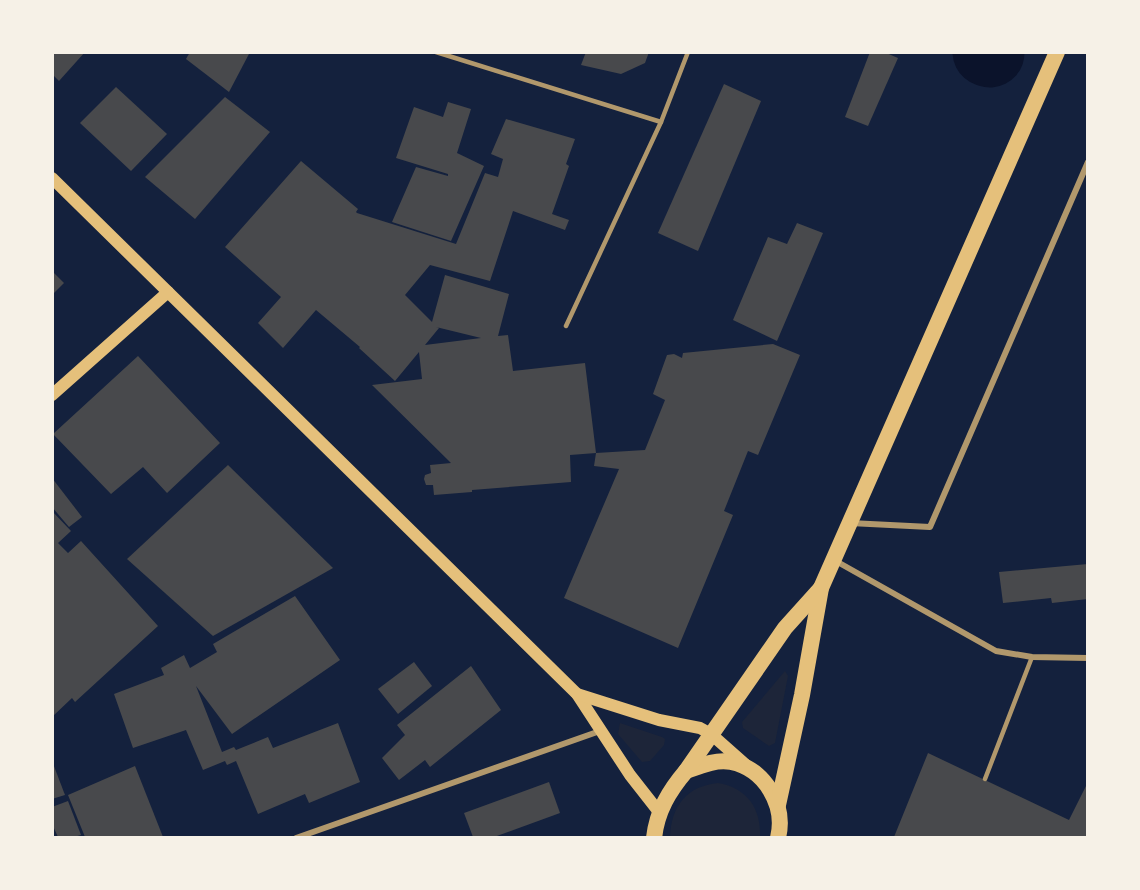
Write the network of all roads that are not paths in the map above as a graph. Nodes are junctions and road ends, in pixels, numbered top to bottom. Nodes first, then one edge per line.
1 (436, 52) edge
2 (688, 52) edge
3 (1057, 52) edge
4 (661, 122) junction
5 (1088, 162) edge
6 (52, 178) edge
7 (168, 292) junction
8 (567, 326) dead end
9 (52, 395) edge
10 (850, 523) junction
11 (834, 560) junction
12 (821, 588) junction
13 (1032, 657) junction
14 (1088, 658) edge
15 (576, 694) junction
16 (601, 731) junction
17 (711, 734) junction
18 (686, 771) junction
19 (753, 771) junction
20 (985, 779) dead end
21 (778, 805) junction
22 (659, 812) junction
23 (296, 837) edge
24 (654, 837) edge
25 (778, 837) edge

1 - 4 lane
2 - 4 lane
3 - 10 highway
4 - 8 lane
5 - 10 street
6 - 7 main road
7 - 9 main road
7 - 15 main road
10 - 11 highway
11 - 12 highway
11 - 13 street
12 - 17 highway
12 - 21 highway
13 - 14 street
13 - 20 lane
15 - 16 main road
15 - 17 main road
16 - 22 main road
16 - 23 street
17 - 18 highway
17 - 19 main road
18 - 19 highway
18 - 22 highway
19 - 21 highway
21 - 25 highway
22 - 24 highway

